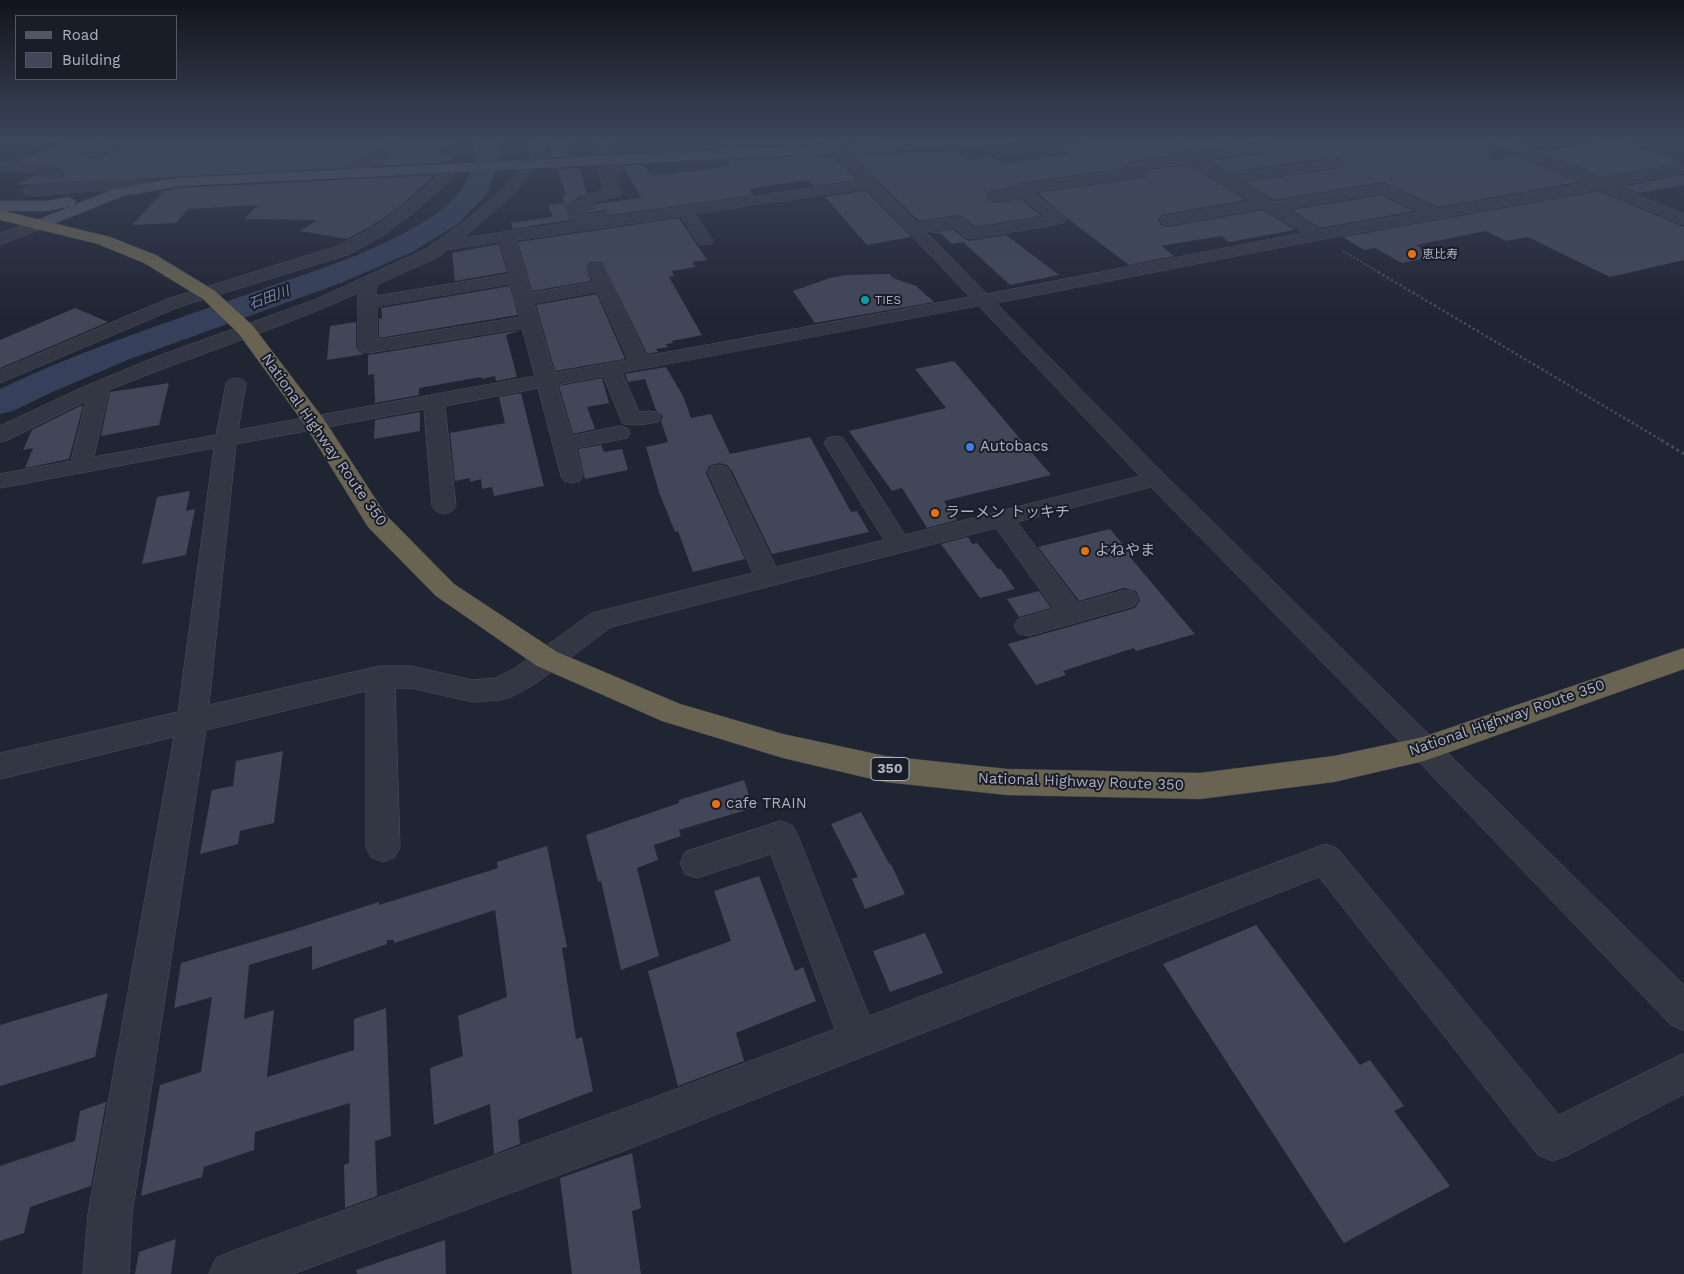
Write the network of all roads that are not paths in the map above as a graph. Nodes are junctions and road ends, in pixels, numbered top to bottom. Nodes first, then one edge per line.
1 (80, 199) edge
2 (101, 199) edge
3 (420, 199) edge
4 (499, 199) edge
5 (589, 199) edge
6 (760, 199) edge
7 (884, 199) edge
8 (1033, 199) edge
9 (1261, 199) edge
10 (1307, 199) edge
11 (1406, 199) edge
12 (1519, 199) edge
13 (1636, 199) edge
14 (1270, 205) junction
15 (0, 206) edge
16 (685, 210) junction
17 (640, 212) dead end
18 (1436, 214) junction
19 (0, 215) edge
20 (1168, 220) dead end
21 (1684, 220) edge
22 (38, 225) junction
23 (913, 229) junction
24 (507, 236) junction
25 (1318, 236) junction
26 (0, 240) edge
27 (705, 241) dead end
28 (445, 245) junction
29 (596, 268) dead end
30 (518, 278) junction
31 (367, 283) junction
32 (604, 286) junction
33 (207, 294) junction
34 (524, 300) junction
35 (984, 300) junction
36 (369, 302) junction
37 (529, 321) junction
38 (246, 331) junction
39 (639, 363) junction
40 (610, 368) junction
41 (0, 377) edge
42 (547, 380) junction
43 (236, 384) dead end
44 (100, 387) junction
45 (434, 402) junction
46 (650, 417) dead end
47 (315, 423) junction
48 (619, 433) dead end
49 (0, 435) edge
50 (226, 438) junction
51 (835, 443) dead end
52 (564, 444) junction
53 (81, 466) junction
54 (719, 472) dead end
55 (572, 476) dead end
56 (1156, 479) junction
57 (0, 481) edge
58 (444, 506) dead end
59 (1001, 518) junction
60 (899, 544) junction
61 (768, 577) junction
62 (1124, 599) dead end
63 (1072, 614) junction
64 (1028, 626) dead end
65 (1684, 658) edge
66 (547, 659) junction
67 (380, 677) junction
68 (192, 721) junction
69 (1424, 749) junction
70 (0, 766) edge
71 (383, 847) dead end
72 (696, 863) dead end
73 (1684, 1012) edge
74 (858, 1038) junction
75 (1684, 1073) edge
76 (106, 1274) edge
77 (232, 1274) edge

1 - 15 main road
2 - 22 main road
3 - 33 street
4 - 28 street
5 - 17 street
6 - 16 street
7 - 23 street
8 - 23 street
9 - 14 street
10 - 14 street
11 - 18 street
12 - 18 street
13 - 21 street
14 - 20 street
14 - 25 street
16 - 24 street
16 - 27 street
18 - 25 street
19 - 22 highway, National Highway Route 350 / 350
22 - 26 street
22 - 33 highway, National Highway Route 350 / 350
23 - 35 street
24 - 28 street
24 - 30 street
25 - 35 street
28 - 31 street
29 - 32 street
30 - 34 street
30 - 36 street
31 - 36 street
31 - 38 street
32 - 34 street
32 - 39 street
33 - 38 highway, National Highway Route 350 / 350
33 - 41 street
34 - 37 street
35 - 39 street
35 - 56 street
36 - 37 street
37 - 42 street
38 - 44 street
38 - 47 highway, National Highway Route 350 / 350
39 - 40 street
40 - 42 street
40 - 46 street
42 - 45 street
42 - 52 street
43 - 50 street
44 - 49 street
44 - 53 street
45 - 47 street
45 - 58 street
47 - 50 street
47 - 66 highway, National Highway Route 350 / 350
48 - 52 street
50 - 53 street
50 - 68 street
51 - 60 street
52 - 55 street
53 - 57 street
54 - 61 street
56 - 59 street
56 - 69 street
59 - 60 street
59 - 63 street
60 - 61 street
61 - 66 street
62 - 63 street
63 - 64 street
65 - 69 highway, National Highway Route 350 / 350
66 - 67 street
66 - 69 highway, National Highway Route 350 / 350
67 - 68 street
67 - 71 street
68 - 70 street
68 - 76 street
69 - 73 street
72 - 74 street
74 - 75 street
74 - 77 street

